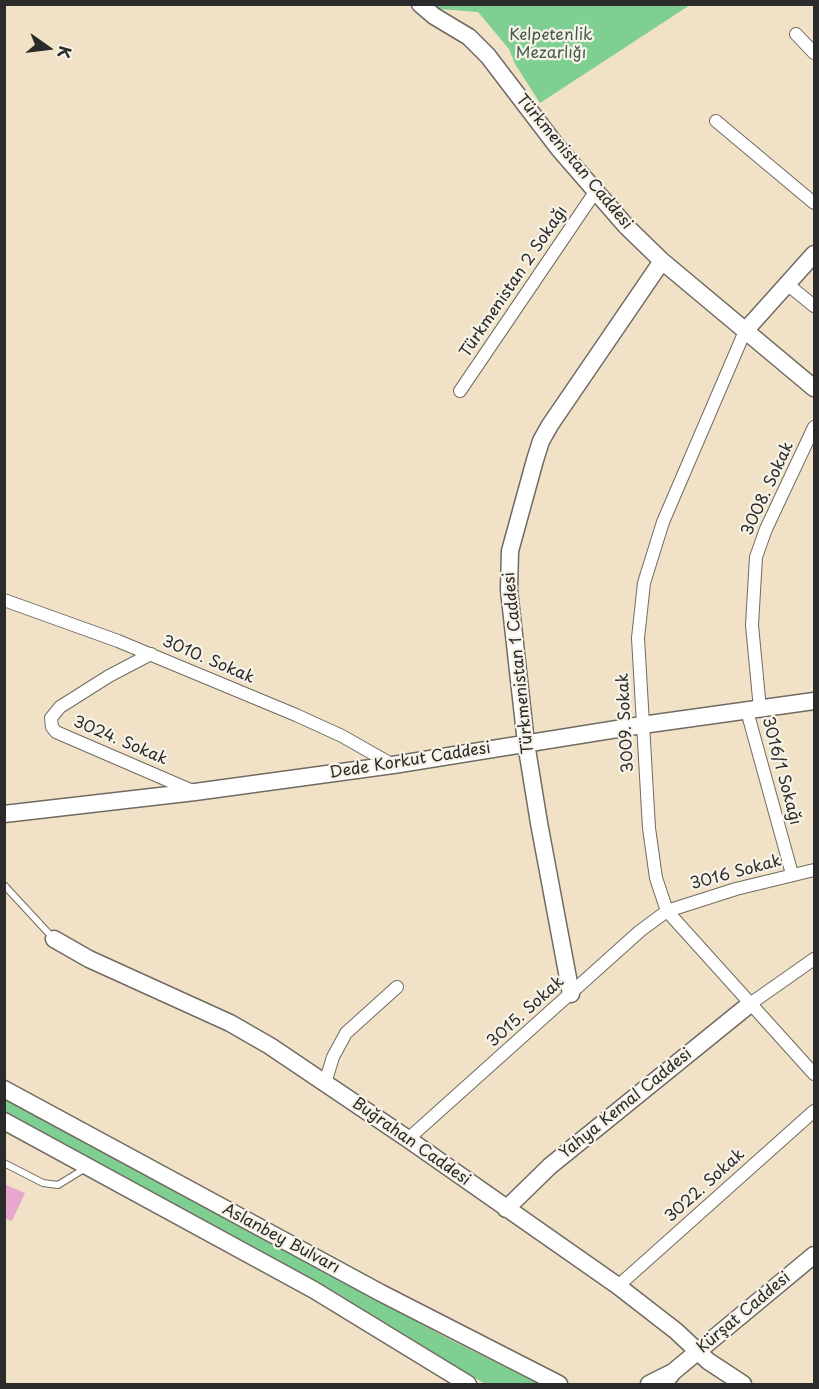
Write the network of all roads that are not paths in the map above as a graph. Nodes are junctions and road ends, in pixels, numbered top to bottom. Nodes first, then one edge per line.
1 (420, 4) edge
2 (796, 34) dead end
3 (814, 53) edge
4 (716, 121) dead end
5 (595, 192) junction
6 (814, 203) edge
7 (814, 254) edge
8 (662, 261) junction
9 (787, 284) junction
10 (814, 306) edge
11 (745, 331) junction
12 (814, 388) edge
13 (460, 391) dead end
14 (814, 427) edge
15 (4, 600) edge
16 (151, 654) junction
17 (814, 701) edge
18 (754, 710) junction
19 (642, 725) junction
20 (526, 743) junction
21 (393, 765) junction
22 (195, 792) junction
23 (4, 814) edge
24 (813, 873) edge
25 (792, 874) junction
26 (4, 885) edge
27 (667, 911) junction
28 (54, 939) joint
29 (814, 959) edge
30 (397, 987) dead end
31 (571, 994) junction
32 (750, 1004) junction
33 (814, 1074) edge
34 (324, 1083) junction
35 (4, 1089) edge
36 (814, 1111) edge
37 (4, 1120) edge
38 (408, 1139) junction
39 (4, 1163) edge
40 (88, 1166) junction
41 (506, 1209) junction
42 (814, 1255) edge
43 (618, 1286) junction
44 (698, 1352) junction
45 (669, 1378) edge
46 (468, 1384) edge
47 (559, 1384) edge
48 (649, 1384) edge
49 (743, 1384) edge

1 - 5 street, Türkmenistan Caddesi
2 - 3 street
4 - 6 street
5 - 8 street, Türkmenistan Caddesi
5 - 13 street, Türkmenistan 2 Sokağı
7 - 9 street
8 - 11 street, Türkmenistan Caddesi
8 - 20 street, Türkmenistan 1 Caddesi
9 - 10 street
9 - 11 street
11 - 12 street, Türkmenistan Caddesi
11 - 19 street, 3009. Sokak
14 - 18 street, 3008. Sokak
15 - 16 street, 3010. Sokak
16 - 21 street, 3010. Sokak
16 - 22 street, 3024. Sokak
17 - 18 street, Dede Korkut Caddesi
18 - 19 street, Dede Korkut Caddesi
18 - 25 street, 3016/1 Sokağı
19 - 20 street, Dede Korkut Caddesi
19 - 27 street, 3009. Sokak
20 - 21 street, Dede Korkut Caddesi
20 - 31 street, Türkmenistan 1 Caddesi
21 - 22 street, Dede Korkut Caddesi
22 - 23 street, Dede Korkut Caddesi
24 - 25 street, 3016 Sokak
25 - 27 street, 3016 Sokak
26 - 28 lane
27 - 31 street, 3015. Sokak
27 - 32 street, 3009. Sokak
28 - 34 street, Buğrahan Caddesi
29 - 32 street
30 - 34 street
31 - 38 street, 3015. Sokak
32 - 33 street, 3009. Sokak
32 - 41 street, Yahya Kemal Caddesi
34 - 38 street, Buğrahan Caddesi
35 - 47 street, Aslanbey Bulvarı
36 - 43 street, 3022. Sokak
37 - 40 street, Aslanbey Bulvarı
38 - 41 street, Buğrahan Caddesi
39 - 40 lane
40 - 46 street, Aslanbey Bulvarı
41 - 43 street, Buğrahan Caddesi
42 - 44 street, Kürşat Caddesi
43 - 44 street, Buğrahan Caddesi
44 - 45 street, Kürşat Caddesi
44 - 49 street, Buğrahan Caddesi
45 - 48 street, Kürşat Caddesi

